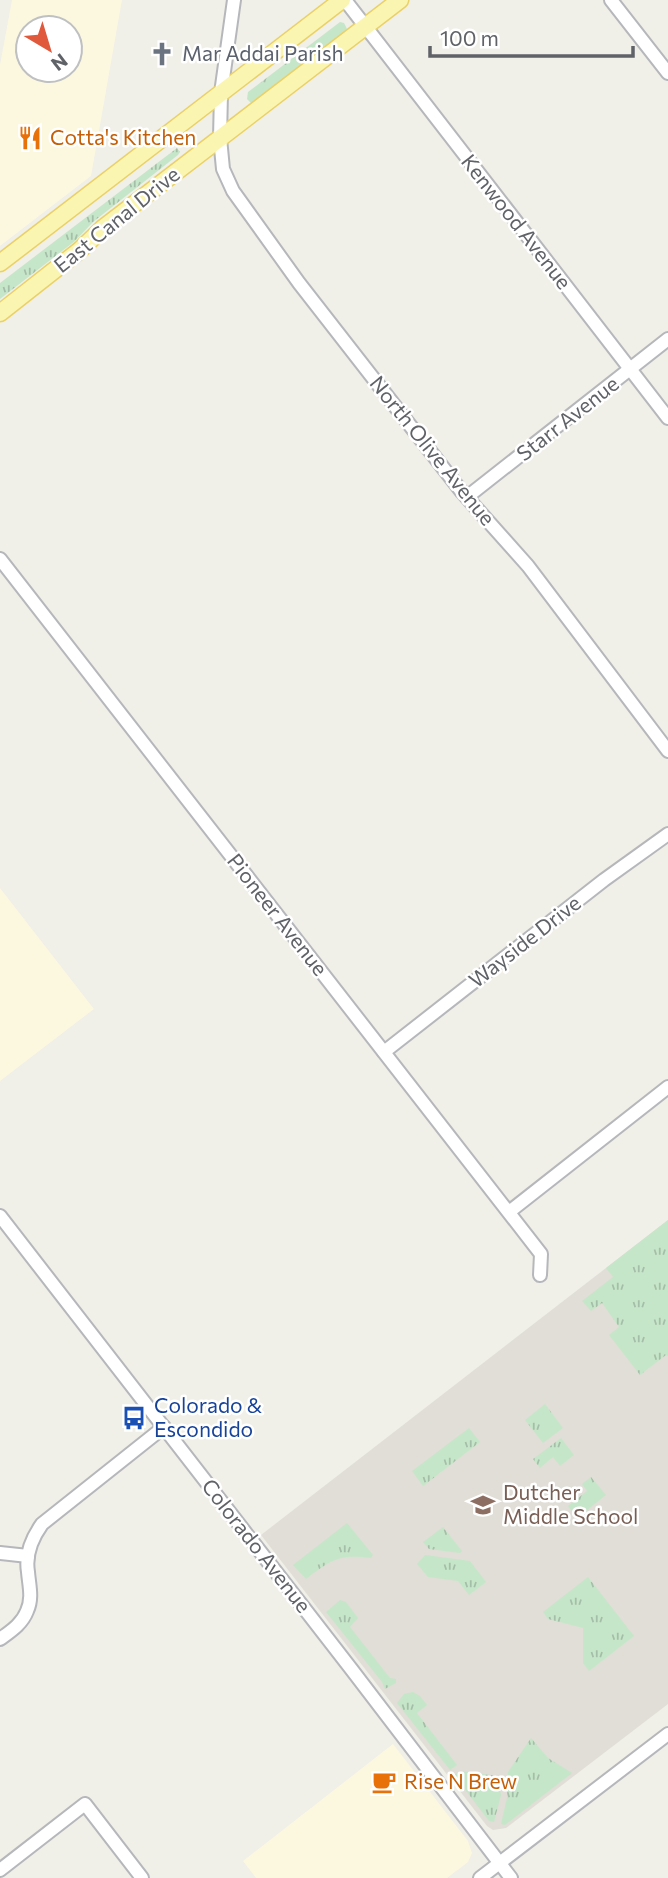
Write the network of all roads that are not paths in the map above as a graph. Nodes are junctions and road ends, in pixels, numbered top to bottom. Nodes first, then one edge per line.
1 (234, 0) edge
2 (344, 0) edge
3 (400, 0) edge
4 (611, 0) edge
5 (365, 27) junction
6 (668, 73) edge
7 (221, 93) junction
8 (220, 138) junction
9 (0, 264) edge
10 (0, 313) edge
11 (668, 339) edge
12 (630, 369) junction
13 (668, 418) edge
14 (467, 497) junction
15 (0, 559) edge
16 (668, 751) edge
17 (668, 834) edge
18 (384, 1052) junction
19 (668, 1087) edge
20 (509, 1212) junction
21 (0, 1216) edge
22 (540, 1275) dead end
23 (164, 1427) junction
24 (0, 1553) edge
25 (28, 1556) junction
26 (0, 1639) edge
27 (668, 1734) edge
28 (500, 1863) junction
29 (0, 1870) edge
30 (142, 1878) edge
31 (480, 1878) edge
32 (511, 1878) edge

1 - 7 street, North Olive Avenue
2 - 5 street, Kenwood Avenue
2 - 7 main road, East Canal Drive
3 - 5 main road, East Canal Drive
4 - 6 street
5 - 8 main road, East Canal Drive
5 - 12 street, Kenwood Avenue
7 - 8 street, North Olive Avenue
7 - 9 main road, East Canal Drive
8 - 10 main road, East Canal Drive
8 - 14 street, North Olive Avenue
11 - 12 street, Starr Avenue
12 - 13 street, Kenwood Avenue
12 - 14 street, Starr Avenue
14 - 16 street, North Olive Avenue
15 - 18 street, Pioneer Avenue
17 - 18 street, Wayside Drive
18 - 20 street, Pioneer Avenue
19 - 20 street
20 - 22 street, Pioneer Avenue
21 - 23 street, Colorado Avenue
23 - 25 street
23 - 28 street, Colorado Avenue
24 - 25 street
25 - 26 street
27 - 28 street
28 - 31 street
28 - 32 street, Colorado Avenue
29 - 30 street

